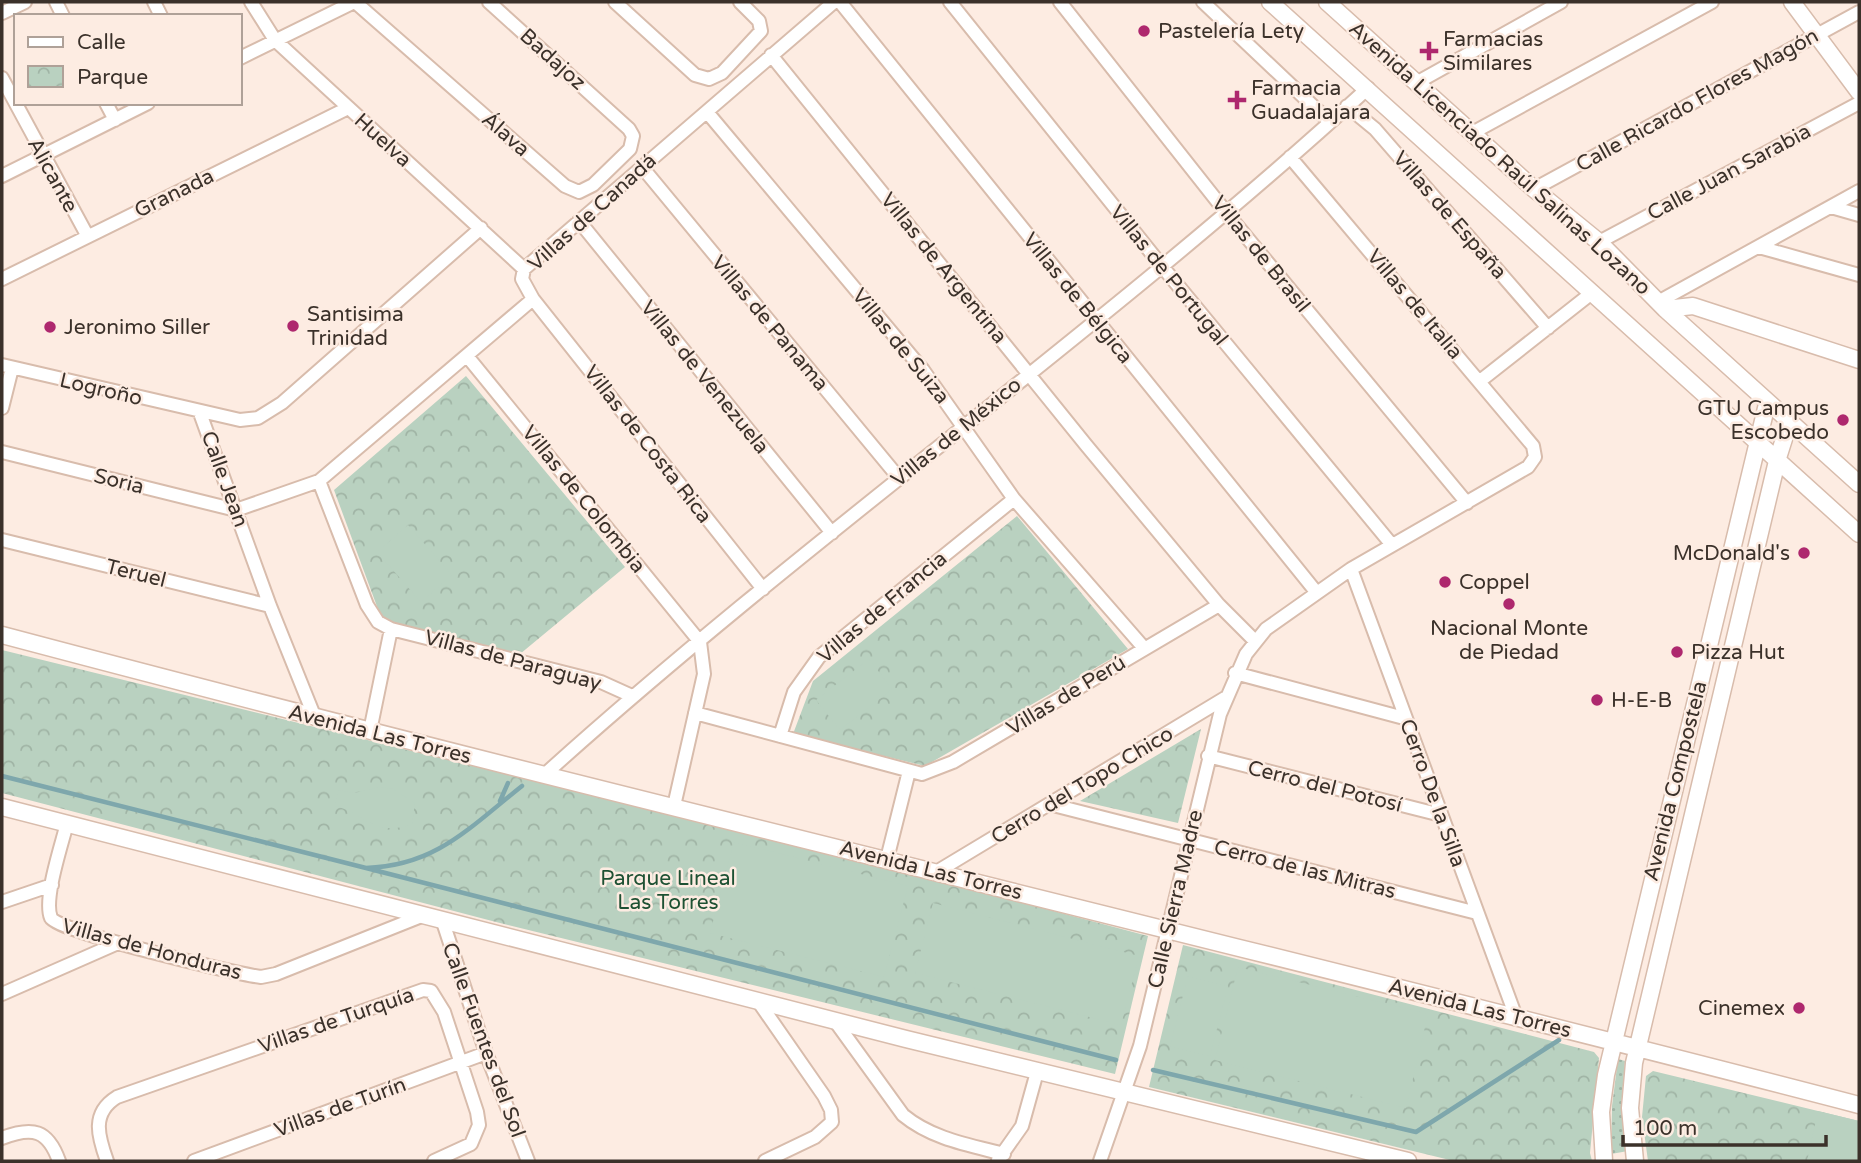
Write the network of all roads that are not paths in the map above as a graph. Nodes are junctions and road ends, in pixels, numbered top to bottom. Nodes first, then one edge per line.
1 (25, 2) edge
2 (251, 2) edge
3 (354, 2) edge
4 (489, 2) edge
5 (615, 2) edge
6 (740, 2) edge
7 (834, 2) edge
8 (840, 2) edge
9 (950, 2) edge
10 (1060, 2) edge
11 (1203, 2) edge
12 (1270, 2) edge
13 (1326, 2) edge
14 (1561, 2) edge
15 (1712, 2) edge
16 (1793, 2) edge
17 (1859, 12) edge
18 (2, 13) edge
19 (1817, 34) junction
20 (275, 40) junction
21 (771, 55) junction
22 (242, 57) edge
23 (2, 78) edge
24 (1418, 82) junction
25 (1368, 88) junction
26 (1859, 92) edge
27 (14, 101) edge
28 (1859, 103) edge
29 (16, 105) edge
30 (107, 105) edge
31 (144, 105) edge
32 (1347, 107) junction
33 (348, 108) junction
34 (707, 112) junction
35 (618, 117) joint
36 (115, 120) junction
37 (1330, 122) junction
38 (1475, 132) junction
39 (42, 156) junction
40 (1290, 157) junction
41 (642, 167) junction
42 (2, 176) edge
43 (1534, 189) junction
44 (1859, 191) edge
45 (1831, 207) junction
46 (1225, 211) junction
47 (1859, 215) edge
48 (579, 222) junction
49 (481, 228) junction
50 (87, 235) junction
51 (1599, 242) junction
52 (1759, 247) junction
53 (1161, 265) junction
54 (524, 269) junction
55 (1859, 275) edge
56 (2, 279) edge
57 (1592, 292) junction
58 (533, 299) junction
59 (1662, 306) junction
60 (1095, 318) junction
61 (1548, 328) junction
62 (467, 356) junction
63 (1859, 360) edge
64 (7, 366) edge
65 (1029, 374) junction
66 (1480, 382) junction
67 (1767, 404) junction
68 (2, 408) edge
69 (200, 413) junction
70 (1789, 423) junction
71 (964, 426) junction
72 (1757, 441) junction
73 (2, 452) edge
74 (1777, 461) junction
75 (899, 478) junction
76 (319, 481) junction
77 (1859, 484) edge
78 (1014, 499) junction
79 (1466, 503) junction
80 (236, 510) junction
81 (832, 533) junction
82 (1859, 534) edge
83 (2, 540) edge
84 (1392, 545) junction
85 (1351, 569) junction
86 (763, 589) junction
87 (1317, 593) junction
88 (1219, 605) junction
89 (270, 606) junction
90 (391, 629) junction
91 (2, 635) edge
92 (1254, 640) junction
93 (700, 642) junction
94 (1144, 648) junction
95 (1702, 672) junction
96 (1235, 673) junction
97 (1725, 677) junction
98 (632, 696) junction
99 (1225, 698) junction
100 (695, 713) junction
101 (315, 718) junction
102 (1404, 719) junction
103 (370, 731) junction
104 (780, 736) junction
105 (1208, 756) junction
106 (909, 771) junction
107 (543, 776) junction
108 (1053, 805) junction
109 (674, 806) junction
110 (3, 808) edge
111 (1441, 815) junction
112 (1665, 816) junction
113 (1690, 822) junction
114 (67, 823) junction
115 (1188, 840) junction
116 (887, 859) junction
117 (938, 871) junction
118 (52, 885) junction
119 (2, 902) edge
120 (1477, 913) junction
121 (424, 915) junction
122 (442, 919) junction
123 (1168, 929) junction
124 (118, 943) junction
125 (2, 994) edge
126 (758, 1001) junction
127 (1516, 1017) junction
128 (835, 1021) junction
129 (1614, 1042) junction
130 (1637, 1048) junction
131 (486, 1053) junction
132 (461, 1062) junction
133 (1037, 1073) junction
134 (1123, 1092) junction
135 (1859, 1105) edge
136 (2, 1138) edge
137 (1001, 1158) edge
138 (59, 1161) edge
139 (107, 1161) edge
140 (194, 1161) edge
141 (434, 1161) edge
142 (528, 1161) edge
143 (765, 1161) edge
144 (1100, 1161) edge
145 (1408, 1161) edge
146 (1604, 1161) edge
147 (1635, 1161) edge

1 - 18 street
2 - 20 street, Huelva
3 - 20 street
3 - 35 street, Álava
4 - 35 street, Badajoz
5 - 6 street
7 - 21 street, Villas de Canadá
8 - 60 street, Villas de Bélgica
9 - 53 street, Villas de Portugal
10 - 46 street, Villas de Brasil
11 - 37 street
12 - 25 street, Avenida Licenciado Raúl Salinas Lozano
13 - 24 street, Avenida Licenciado Raúl Salinas Lozano
14 - 24 street
15 - 38 street
16 - 19 street
17 - 19 street, Calle Ricardo Flores Magón
19 - 26 street
19 - 43 street, Calle Ricardo Flores Magón
20 - 22 street
20 - 33 street, Huelva
21 - 34 street, Villas de Canadá
21 - 65 street, Villas de Argentina
23 - 27 street, Alicante
24 - 38 street, Avenida Licenciado Raúl Salinas Lozano
25 - 32 street, Villas de México
25 - 57 street, Avenida Licenciado Raúl Salinas Lozano
28 - 51 street, Calle Juan Sarabia
29 - 39 street, Alicante
30 - 36 street
31 - 36 street
32 - 37 street, Villas de México
32 - 61 street, Villas de España
33 - 49 street, Huelva
33 - 50 street, Granada
34 - 41 street, Villas de Canadá
34 - 71 street, Villas de Suiza
36 - 39 street
37 - 40 street, Villas de México
38 - 43 street, Avenida Licenciado Raúl Salinas Lozano
39 - 42 street
39 - 50 street, Alicante
40 - 46 street, Villas de México
40 - 66 street, Villas de Italia
41 - 48 street, Villas de Canadá
41 - 75 street, Villas de Panama
43 - 51 street, Avenida Licenciado Raúl Salinas Lozano
44 - 45 street
45 - 47 street
45 - 52 street
46 - 53 street, Villas de México
46 - 79 street, Villas de Brasil
48 - 54 street, Villas de Canadá
48 - 81 street, Villas de Venezuela
49 - 54 street, Huelva
49 - 69 street, Calle Jean
50 - 56 street, Granada
51 - 59 street, Avenida Licenciado Raúl Salinas Lozano
52 - 55 street
52 - 59 street
53 - 60 street, Villas de México
53 - 84 street, Villas de Portugal
54 - 58 street, Villas de Canadá
57 - 61 street
57 - 72 street, Avenida Licenciado Raúl Salinas Lozano
58 - 62 street, Villas de Canadá
58 - 86 street, Villas de Costa Rica
59 - 63 street
59 - 67 street, Avenida Licenciado Raúl Salinas Lozano
60 - 65 street, Villas de México
60 - 87 street, Villas de Bélgica
61 - 66 street
62 - 76 street, Villas de Canadá
62 - 93 street, Villas de Colombia
64 - 68 street
64 - 69 street, Logroño
65 - 71 street, Villas de México
65 - 88 street, Villas de Argentina
66 - 79 street, Villas de Italia
67 - 70 street, Avenida Licenciado Raúl Salinas Lozano
67 - 72 street, Avenida Compostela
69 - 80 street, Calle Jean
70 - 74 street, Avenida Compostela
70 - 77 street, Avenida Licenciado Raúl Salinas Lozano
71 - 75 street, Villas de México
71 - 78 street, Villas de Suiza
72 - 74 street, Avenida Licenciado Raúl Salinas Lozano
72 - 95 street, Avenida Compostela
73 - 80 street, Soria
74 - 82 street, Avenida Licenciado Raúl Salinas Lozano
74 - 97 street, Avenida Compostela
75 - 81 street, Villas de México
76 - 80 street, Villas de Canadá
76 - 90 street
78 - 94 street, Villas de Suiza
78 - 104 street, Villas de Francia
79 - 84 street
80 - 89 street, Calle Jean
81 - 86 street, Villas de México
83 - 89 street, Teruel
84 - 85 street
85 - 87 street
85 - 102 street, Cerro De la Silla
86 - 93 street, Villas de México
87 - 92 street
88 - 92 street, Villas de Argentina
88 - 94 street, Villas de Perú
89 - 101 street, Calle Jean
90 - 98 street, Villas de Paraguay
90 - 103 street
91 - 101 street, Avenida Las Torres
92 - 96 street, Calle Sierra Madre
93 - 98 street, Villas de México
93 - 100 street
94 - 106 street, Villas de Perú
95 - 97 street
95 - 112 street, Avenida Compostela
96 - 99 street, Calle Sierra Madre
96 - 102 street
97 - 113 street, Avenida Compostela
98 - 107 street, Villas de México
99 - 105 street, Calle Sierra Madre
99 - 108 street, Cerro del Topo Chico
100 - 104 street, Villas de Perú
100 - 109 street
101 - 103 street, Avenida Las Torres
102 - 111 street, Cerro De la Silla
103 - 107 street, Avenida Las Torres
104 - 106 street, Villas de Perú
105 - 111 street, Cerro del Potosí
105 - 115 street, Calle Sierra Madre
106 - 116 street
107 - 109 street, Avenida Las Torres
108 - 115 street, Cerro de las Mitras
108 - 117 street, Cerro del Topo Chico
109 - 116 street, Avenida Las Torres
110 - 114 street
111 - 120 street, Cerro De la Silla
112 - 113 street
112 - 129 street, Avenida Compostela
113 - 130 street, Avenida Compostela
114 - 118 street, Villas de Honduras
114 - 121 street
115 - 120 street, Cerro de las Mitras
115 - 123 street, Calle Sierra Madre
116 - 117 street, Avenida Las Torres
117 - 123 street, Avenida Las Torres
118 - 119 street
118 - 124 street, Villas de Honduras
120 - 127 street, Cerro De la Silla
121 - 122 street
121 - 124 street, Villas de Honduras
122 - 126 street
122 - 131 street, Calle Fuentes del Sol
123 - 127 street, Avenida Las Torres
123 - 134 street, Calle Sierra Madre
124 - 125 street
126 - 128 street
126 - 143 street
127 - 129 street, Avenida Las Torres
128 - 133 street
128 - 137 street
129 - 130 street, Avenida Las Torres
129 - 146 street, Avenida Compostela
130 - 135 street, Avenida Las Torres
130 - 147 street, Avenida Compostela
131 - 132 street, Villas de Turín
131 - 142 street, Calle Fuentes del Sol
132 - 139 street, Villas de Turquía
132 - 140 street, Villas de Turín
132 - 141 street, Villas de Turquía
133 - 134 street
133 - 137 street
134 - 144 street, Calle Sierra Madre
134 - 145 street
136 - 138 street

